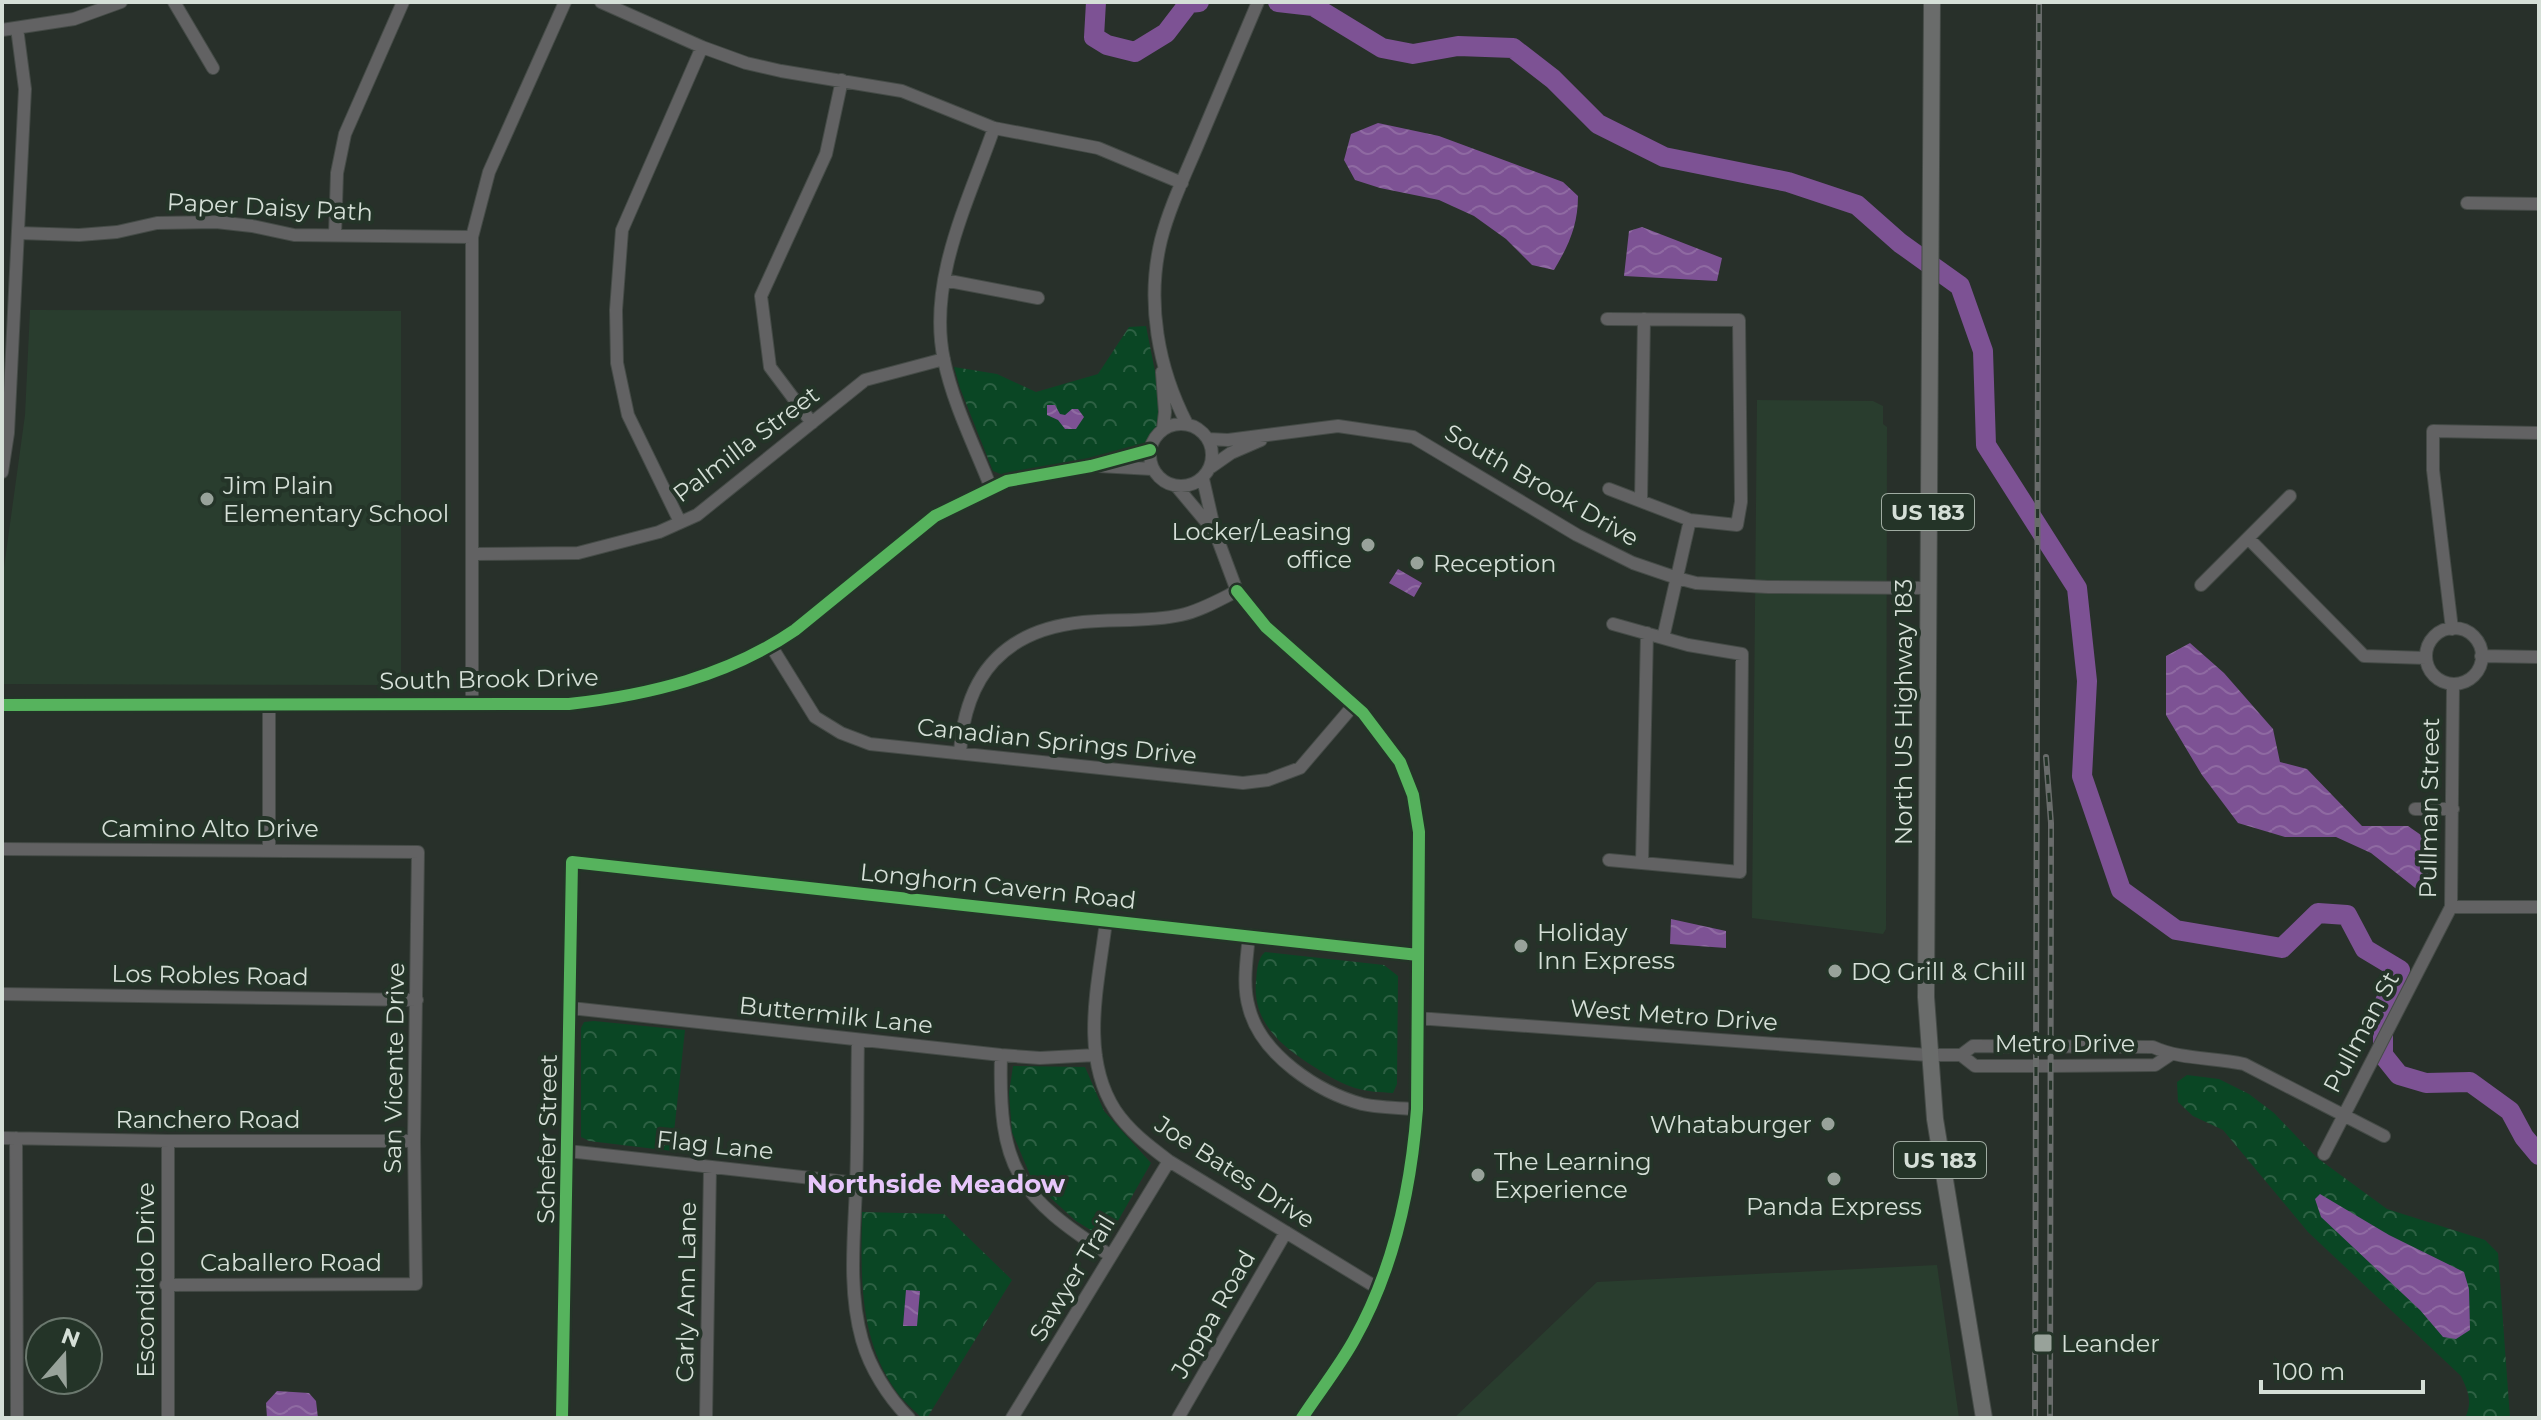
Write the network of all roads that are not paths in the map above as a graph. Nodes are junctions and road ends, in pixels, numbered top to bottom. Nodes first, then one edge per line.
1 (121, 2) edge
2 (174, 2) edge
3 (403, 2) edge
4 (565, 2) edge
5 (601, 2) edge
6 (1258, 2) edge
7 (1932, 2) edge
8 (17, 28) junction
9 (2, 30) edge
10 (702, 47) junction
11 (213, 68) dead end
12 (842, 80) junction
13 (994, 128) junction
14 (1182, 183) junction
15 (2467, 203) dead end
16 (2539, 204) edge
17 (18, 233) junction
18 (335, 235) junction
19 (472, 237) junction
20 (944, 280) junction
21 (1038, 298) dead end
22 (1607, 319) dead end
23 (1644, 319) junction
24 (1161, 353) junction
25 (944, 359) junction
26 (812, 423) junction
27 (1187, 424) junction
28 (1163, 429) junction
29 (1278, 432) junction
30 (2539, 433) edge
31 (1208, 439) junction
32 (1150, 450) junction
33 (1091, 466) junction
34 (1211, 467) junction
35 (1152, 469) junction
36 (2, 472) edge
37 (1203, 479) junction
38 (1177, 487) junction
39 (991, 488) junction
40 (1609, 489) dead end
41 (2290, 496) dead end
42 (1641, 501) junction
43 (1690, 520) junction
44 (680, 522) junction
45 (1215, 532) junction
46 (2248, 538) junction
47 (474, 554) junction
48 (1677, 578) junction
49 (2201, 585) dead end
50 (1928, 588) junction
51 (1237, 591) junction
52 (1613, 624) dead end
53 (2452, 629) junction
54 (1647, 633) junction
55 (1663, 638) junction
56 (771, 646) junction
57 (2481, 656) junction
58 (2539, 657) edge
59 (2426, 658) junction
60 (2453, 684) junction
61 (269, 703) junction
62 (472, 703) junction
63 (2, 705) edge
64 (1353, 706) junction
65 (960, 753) junction
66 (2415, 809) dead end
67 (2453, 809) junction
68 (2, 849) edge
69 (269, 849) junction
70 (418, 852) joint
71 (1609, 860) dead end
72 (572, 862) joint
73 (1642, 863) junction
74 (2451, 907) junction
75 (2539, 907) edge
76 (1106, 921) junction
77 (2440, 932) joint
78 (1249, 935) junction
79 (1418, 955) junction
80 (2, 994) edge
81 (417, 1000) junction
82 (571, 1008) junction
83 (1417, 1018) junction
84 (858, 1040) junction
85 (1001, 1055) junction
86 (1096, 1055) junction
87 (1928, 1055) junction
88 (1961, 1055) junction
89 (2170, 1055) junction
90 (1417, 1109) junction
91 (2342, 1114) junction
92 (2384, 1136) dead end
93 (9, 1138) edge
94 (168, 1141) junction
95 (414, 1141) junction
96 (568, 1151) junction
97 (2324, 1154) dead end
98 (1169, 1161) junction
99 (710, 1167) junction
100 (856, 1183) junction
101 (1286, 1232) junction
102 (1111, 1256) junction
103 (416, 1284) joint
104 (166, 1285) junction
105 (1379, 1289) junction
106 (17, 1418) edge
107 (168, 1418) edge
108 (562, 1418) edge
109 (706, 1418) edge
110 (909, 1418) edge
111 (1012, 1418) edge
112 (1178, 1418) edge
113 (1302, 1418) edge
114 (1984, 1418) edge

1 - 8 street
2 - 11 street
3 - 18 street
4 - 19 street
5 - 10 street
6 - 14 street
7 - 50 main road, North US Highway 183 / US 183
8 - 9 street
8 - 17 street
10 - 12 street
10 - 44 street
12 - 13 street
12 - 26 street
13 - 14 street
13 - 20 street
14 - 24 street
15 - 16 street
17 - 18 street, Paper Daisy Path
17 - 36 street
18 - 19 street, Paper Daisy Path
19 - 47 street
20 - 21 street
20 - 25 street
22 - 23 street
23 - 42 street
23 - 43 street
24 - 27 street
24 - 28 street
25 - 26 street, Palmilla Street
25 - 39 street
26 - 44 street, Palmilla Street
27 - 28 street
27 - 31 street
28 - 32 street
29 - 31 street, South Brook Drive
29 - 34 street, South Brook Drive
29 - 48 street, South Brook Drive
30 - 53 street
31 - 34 street
32 - 33 street, South Brook Drive
32 - 35 street
33 - 35 street, South Brook Drive
33 - 39 street, South Brook Drive
34 - 37 street
35 - 38 street
37 - 38 street
37 - 45 street
38 - 45 street
39 - 56 street, South Brook Drive
40 - 42 street
41 - 46 street
42 - 43 street
43 - 48 street
44 - 47 street, Palmilla Street
45 - 51 street
46 - 49 street
46 - 59 street
47 - 62 street
48 - 50 street, South Brook Drive
48 - 55 street
50 - 87 main road, North US Highway 183 / US 183
51 - 64 street
51 - 65 street
52 - 54 street
53 - 57 street
53 - 59 street
54 - 55 street
54 - 73 street
55 - 73 street
56 - 62 street, South Brook Drive
56 - 65 street, Canadian Springs Drive
57 - 58 street
57 - 60 street
59 - 60 street
60 - 67 street, Pullman Street
61 - 62 street, South Brook Drive
61 - 63 street, South Brook Drive
61 - 69 street
64 - 65 street, Canadian Springs Drive
64 - 79 street
66 - 67 street
67 - 74 street, Pullman Street
68 - 69 street, Camino Alto Drive
69 - 70 street, Camino Alto Drive
70 - 81 street, San Vicente Drive
71 - 73 street
72 - 76 street, Longhorn Cavern Road
72 - 82 street, Schefer Street
74 - 75 street
74 - 77 street, Pullman Street
76 - 78 street, Longhorn Cavern Road
76 - 86 street, Joe Bates Drive
77 - 91 street, Pullman St
78 - 79 street, Longhorn Cavern Road
78 - 90 street
79 - 83 street
80 - 81 street, Los Robles Road
81 - 95 street, San Vicente Drive
82 - 84 street, Buttermilk Lane
82 - 96 street, Schefer Street
83 - 87 street, West Metro Drive
83 - 90 street
84 - 85 street, Buttermilk Lane
84 - 100 street
85 - 86 street, Buttermilk Lane
85 - 102 street
86 - 98 street, Joe Bates Drive
87 - 88 street, Metro Drive
87 - 114 main road, North US Highway 183 / US 183
88 - 89 street, Metro Drive
88 - 89 street, Metro Drive
89 - 91 street, Metro Drive
90 - 105 street
91 - 92 street, Metro Drive
91 - 97 street, Pullman St
93 - 94 street, Ranchero Road
93 - 106 street
94 - 95 street, Ranchero Road
94 - 104 street, Escondido Drive
95 - 103 street, San Vicente Drive
96 - 99 street, Flag Lane
96 - 108 street, Schefer Street
98 - 101 street, Joe Bates Drive
98 - 102 street, Sawyer Trail
99 - 100 street, Flag Lane
99 - 109 street, Carly Ann Lane
100 - 110 street
101 - 105 street, Joe Bates Drive
101 - 112 street, Joppa Road
102 - 111 street, Sawyer Trail
103 - 104 street, Caballero Road
104 - 107 street, Escondido Drive
105 - 113 street

